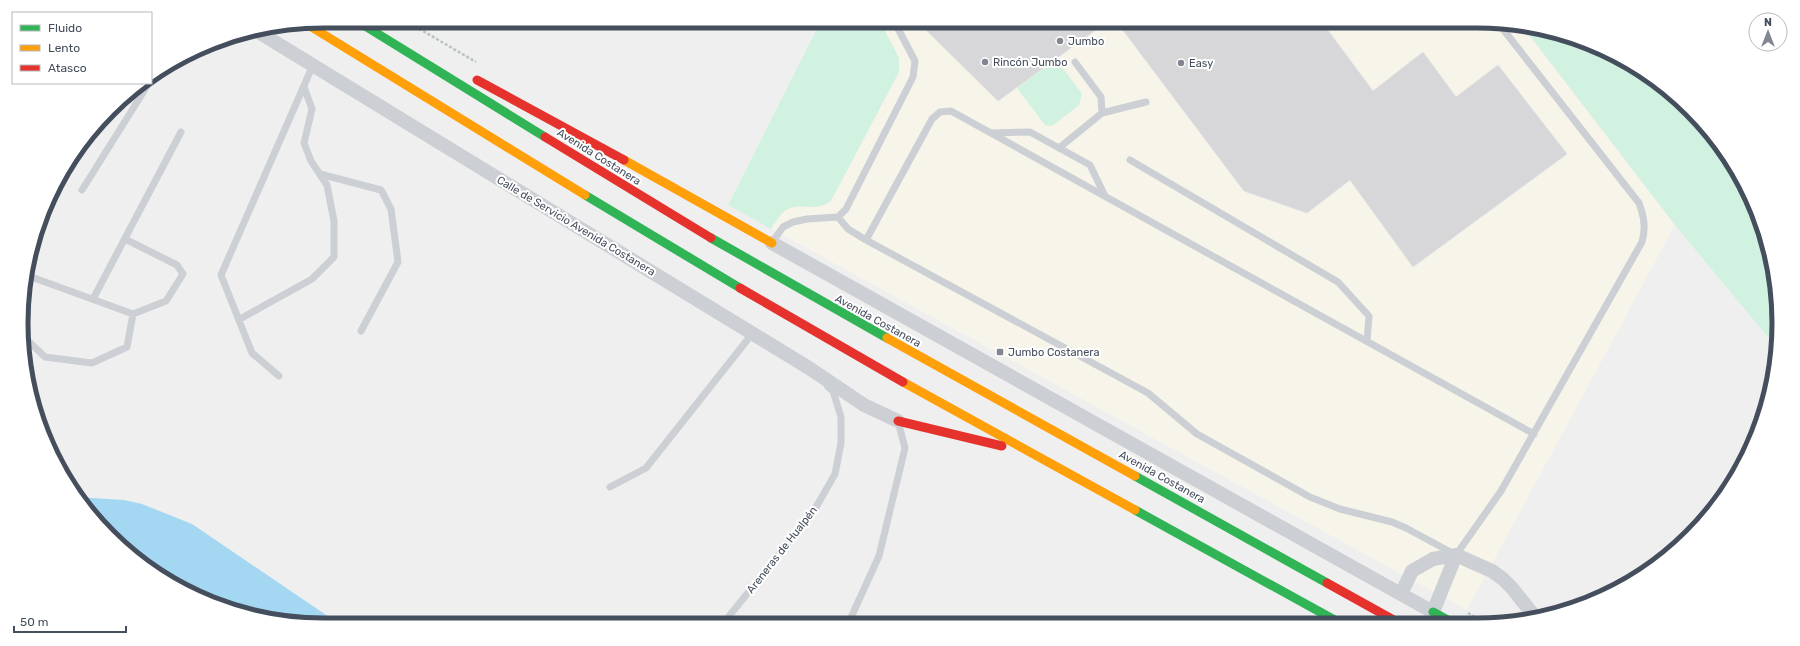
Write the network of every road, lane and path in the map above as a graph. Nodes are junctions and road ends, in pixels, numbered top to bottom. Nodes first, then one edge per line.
1 (314, 28) edge
2 (368, 28) edge
3 (898, 28) edge
4 (1503, 30) edge
5 (263, 35) edge
6 (381, 36) junction
7 (1075, 62) dead end
8 (313, 65) junction
9 (453, 68) dead end
10 (466, 75) dead end
11 (148, 85) edge
12 (304, 87) junction
13 (1146, 102) dead end
14 (1102, 113) junction
15 (181, 132) dead end
16 (991, 134) junction
17 (1059, 148) junction
18 (1130, 160) dead end
19 (320, 174) junction
20 (82, 190) dead end
21 (1105, 196) junction
22 (838, 217) junction
23 (125, 239) junction
24 (866, 240) junction
25 (772, 243) junction
26 (32, 277) edge
27 (93, 299) junction
28 (134, 314) junction
29 (240, 319) junction
30 (361, 331) dead end
31 (752, 334) junction
32 (1367, 341) junction
33 (29, 342) edge
34 (809, 368) junction
35 (279, 376) dead end
36 (898, 421) junction
37 (1534, 434) junction
38 (1046, 461) junction
39 (610, 487) dead end
40 (1456, 555) junction
41 (1401, 594) junction
42 (1433, 612) junction
43 (1531, 613) edge
44 (728, 618) edge
45 (851, 618) edge
46 (1331, 618) edge
47 (1390, 618) edge
48 (1445, 618) edge

1 - 38 main road
2 - 6 main road, Avenida Costanera
3 - 22 lane
4 - 37 lane
5 - 8 street, Calle de Servicio Avenida Costanera
6 - 9 main road
6 - 47 main road, Avenida Costanera
7 - 14 lane
8 - 12 lane
8 - 31 street, Calle de Servicio Avenida Costanera
10 - 25 main road
11 - 20 lane
12 - 19 lane
12 - 29 lane
13 - 14 lane
14 - 17 lane
15 - 23 lane
16 - 17 lane
16 - 21 lane
16 - 24 lane
17 - 21 lane
18 - 32 lane
19 - 29 lane
19 - 30 lane
21 - 32 lane
22 - 24 lane
22 - 25 lane
23 - 27 lane
23 - 28 lane
24 - 40 lane
25 - 41 street
26 - 27 lane
27 - 28 lane
28 - 33 lane
29 - 35 lane
31 - 34 street, Calle de Servicio Avenida Costanera
31 - 39 lane
32 - 37 lane
34 - 36 street, Calle de Servicio Avenida Costanera
34 - 44 lane, Areneras de Hualpén
36 - 38 main road
36 - 45 lane
37 - 40 lane
38 - 46 main road
40 - 41 street
40 - 42 street
40 - 43 street
41 - 42 street
42 - 48 main road

